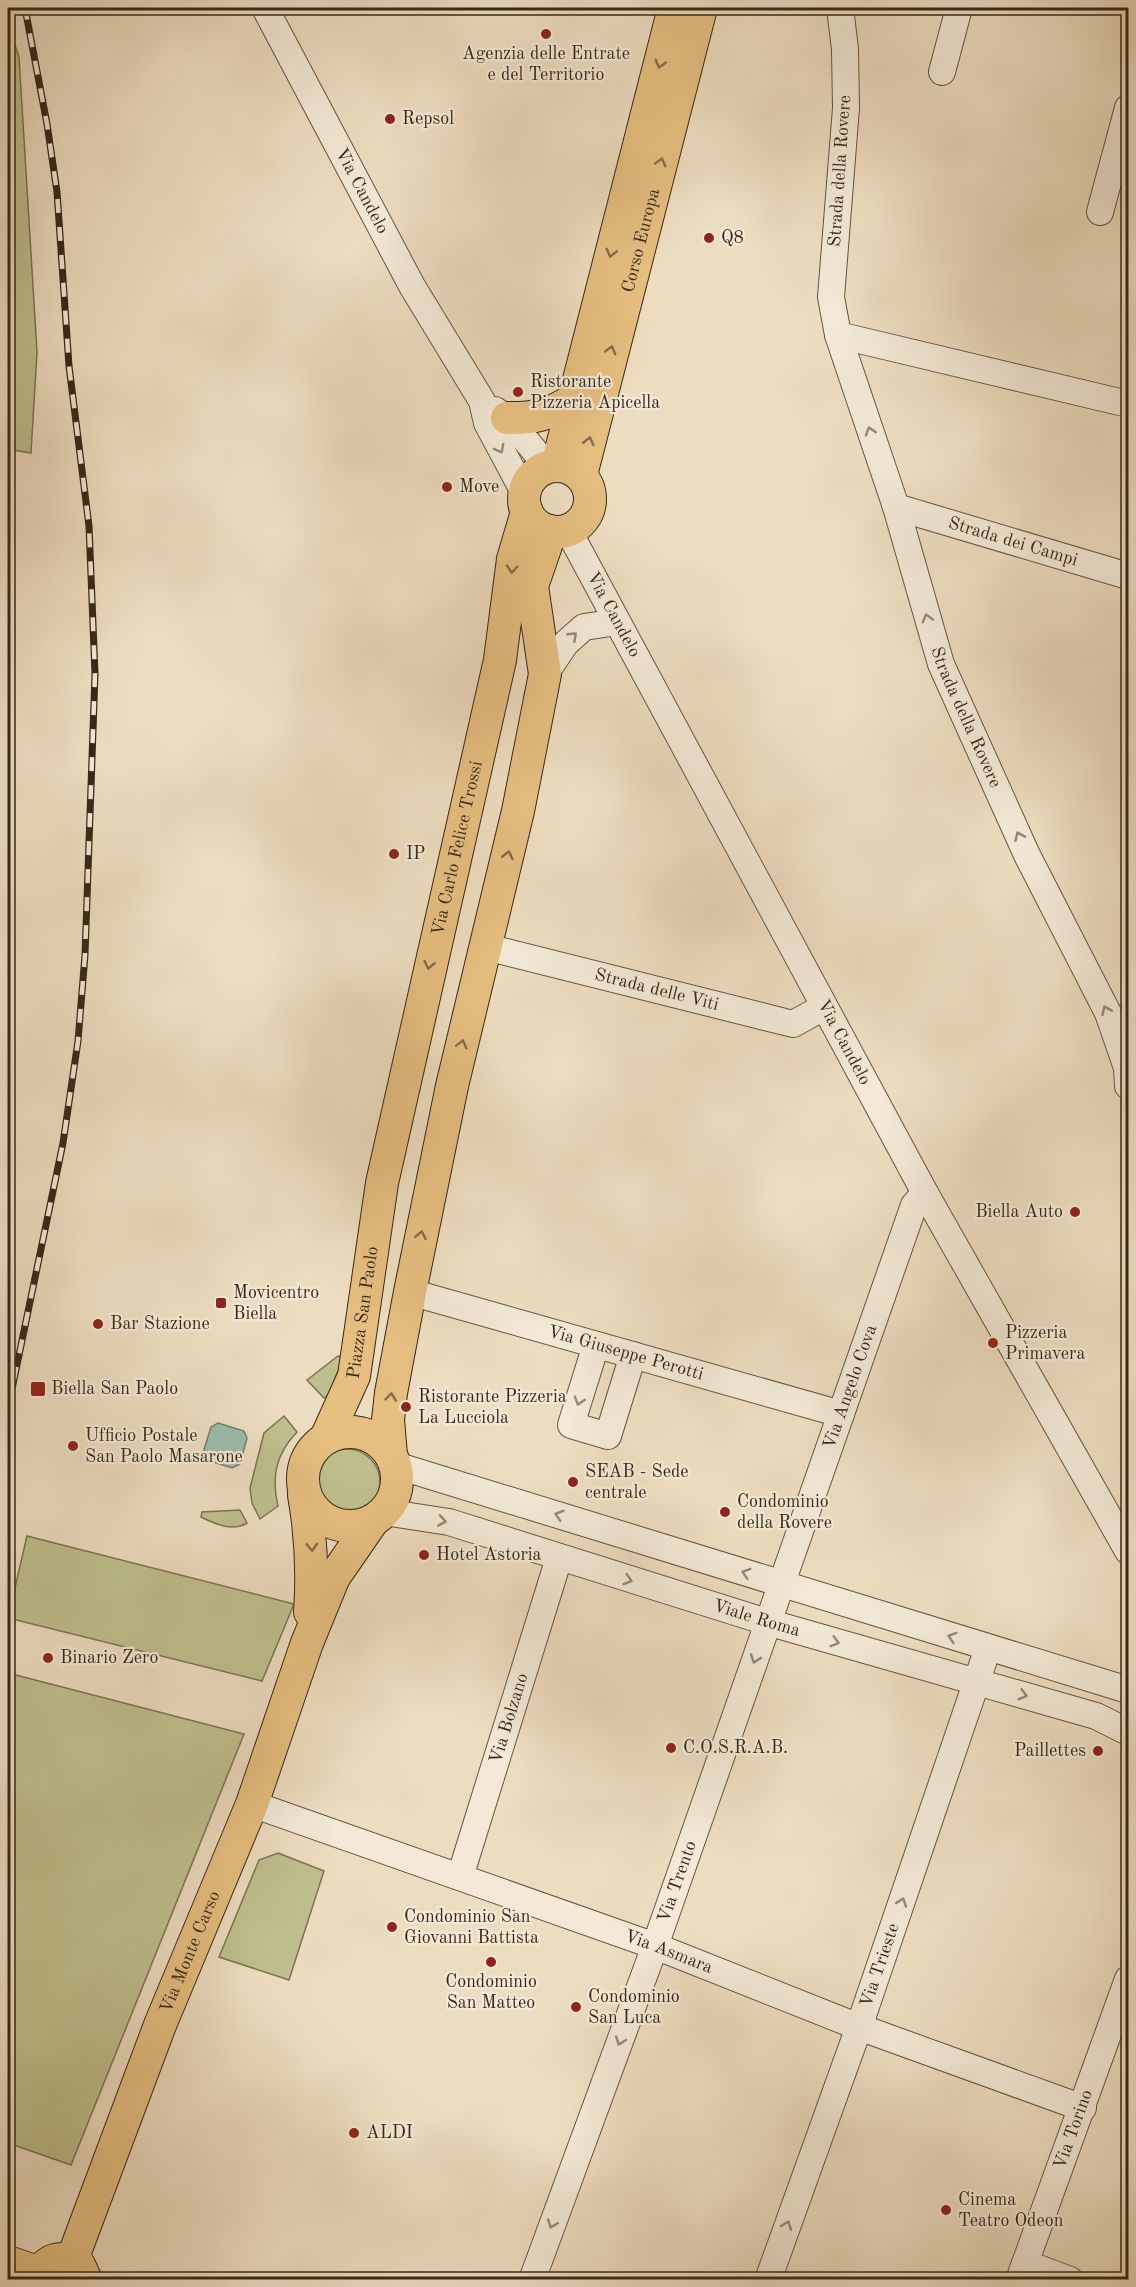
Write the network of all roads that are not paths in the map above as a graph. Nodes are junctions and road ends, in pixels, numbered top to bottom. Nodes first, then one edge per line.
1 (265, 8) edge
2 (674, 8) edge
3 (701, 8) edge
4 (840, 8) edge
5 (959, 8) edge
6 (942, 72) dead end
7 (1128, 108) edge
8 (1100, 212) dead end
9 (838, 335) junction
10 (573, 400) junction
11 (1128, 404) edge
12 (494, 410) junction
13 (562, 469) junction
14 (896, 507) junction
15 (543, 517) junction
16 (1128, 576) edge
17 (617, 622) junction
18 (545, 674) junction
19 (486, 947) junction
20 (824, 1006) junction
21 (1128, 1074) edge
22 (382, 1183) joint
23 (926, 1194) junction
24 (410, 1292) junction
25 (596, 1345) junction
26 (633, 1355) junction
27 (841, 1413) junction
28 (326, 1438) junction
29 (393, 1460) junction
30 (303, 1489) junction
31 (378, 1517) junction
32 (1128, 1551) edge
33 (560, 1558) junction
34 (783, 1584) junction
35 (767, 1622) junction
36 (307, 1643) junction
37 (988, 1648) junction
38 (978, 1683) junction
39 (1128, 1690) edge
40 (1128, 1732) edge
41 (252, 1804) junction
42 (460, 1877) junction
43 (655, 1946) junction
44 (1128, 1979) edge
45 (859, 2027) junction
46 (1083, 2108) junction
47 (8, 2262) edge
48 (79, 2270) edge
49 (1022, 2271) edge
50 (39, 2276) edge
51 (532, 2280) edge
52 (768, 2280) edge
53 (1070, 2280) edge

1 - 12 street, Via Candelo
2 -> 10 main road, Corso Europa
13 -> 3 main road, Corso Europa
4 - 9 street, Strada della Rovere
5 - 6 street
7 - 8 street
9 - 11 street
14 -> 9 street, Strada della Rovere
10 - 12 main road
10 - 13 main road, Corso Europa
12 - 13 street, Via Candelo
12 -> 15 street, Via Candelo
13 - 15 main road
13 - 15 main road, Via Candelo
14 - 16 street, Strada dei Campi
21 -> 14 street, Strada della Rovere
15 - 17 street, Via Candelo
15 - 18 main road
15 -> 22 main road, Via Carlo Felice Trossi
18 -> 17 street
17 - 20 street, Via Candelo
19 -> 18 main road
19 - 20 street, Strada delle Viti
24 -> 19 main road
20 - 23 street, Via Candelo
22 - 28 main road, Piazza San Paolo
23 - 27 street, Via Angelo Cova
23 - 32 street, Via Candelo
24 - 25 street, Via Giuseppe Perotti
29 -> 24 main road
25 - 26 street, Via Giuseppe Perotti
25 -> 26 street
26 - 27 street, Via Giuseppe Perotti
27 - 34 street, Via Angelo Cova
28 - 29 main road
28 - 30 main road, Piazza San Paolo
29 - 31 main road
34 -> 29 street
30 - 31 main road
30 -> 36 main road, Via Monte Carso
31 -> 33 street, Viale Roma
31 - 36 main road, Via Monte Carso
33 -> 35 street, Viale Roma
33 - 42 street, Via Bolzano
34 - 35 street, Via Trento
37 -> 34 street
35 -> 38 street, Viale Roma
35 -> 43 street, Via Trento
36 - 41 main road, Via Monte Carso
37 - 38 street, Via Trieste
37 - 39 street
38 -> 40 street, Viale Roma
45 -> 38 street, Via Trieste
41 - 42 street, Via Asmara
41 - 48 main road, Via Monte Carso
42 - 43 street, Via Asmara
43 - 45 street, Via Asmara
43 -> 51 street, Via Trento
44 - 46 street, Via Torino
45 - 46 street, Via Asmara
52 -> 45 street, Via Trieste
46 - 49 street, Via Torino
47 - 50 main road
48 - 50 main road
49 - 53 street

